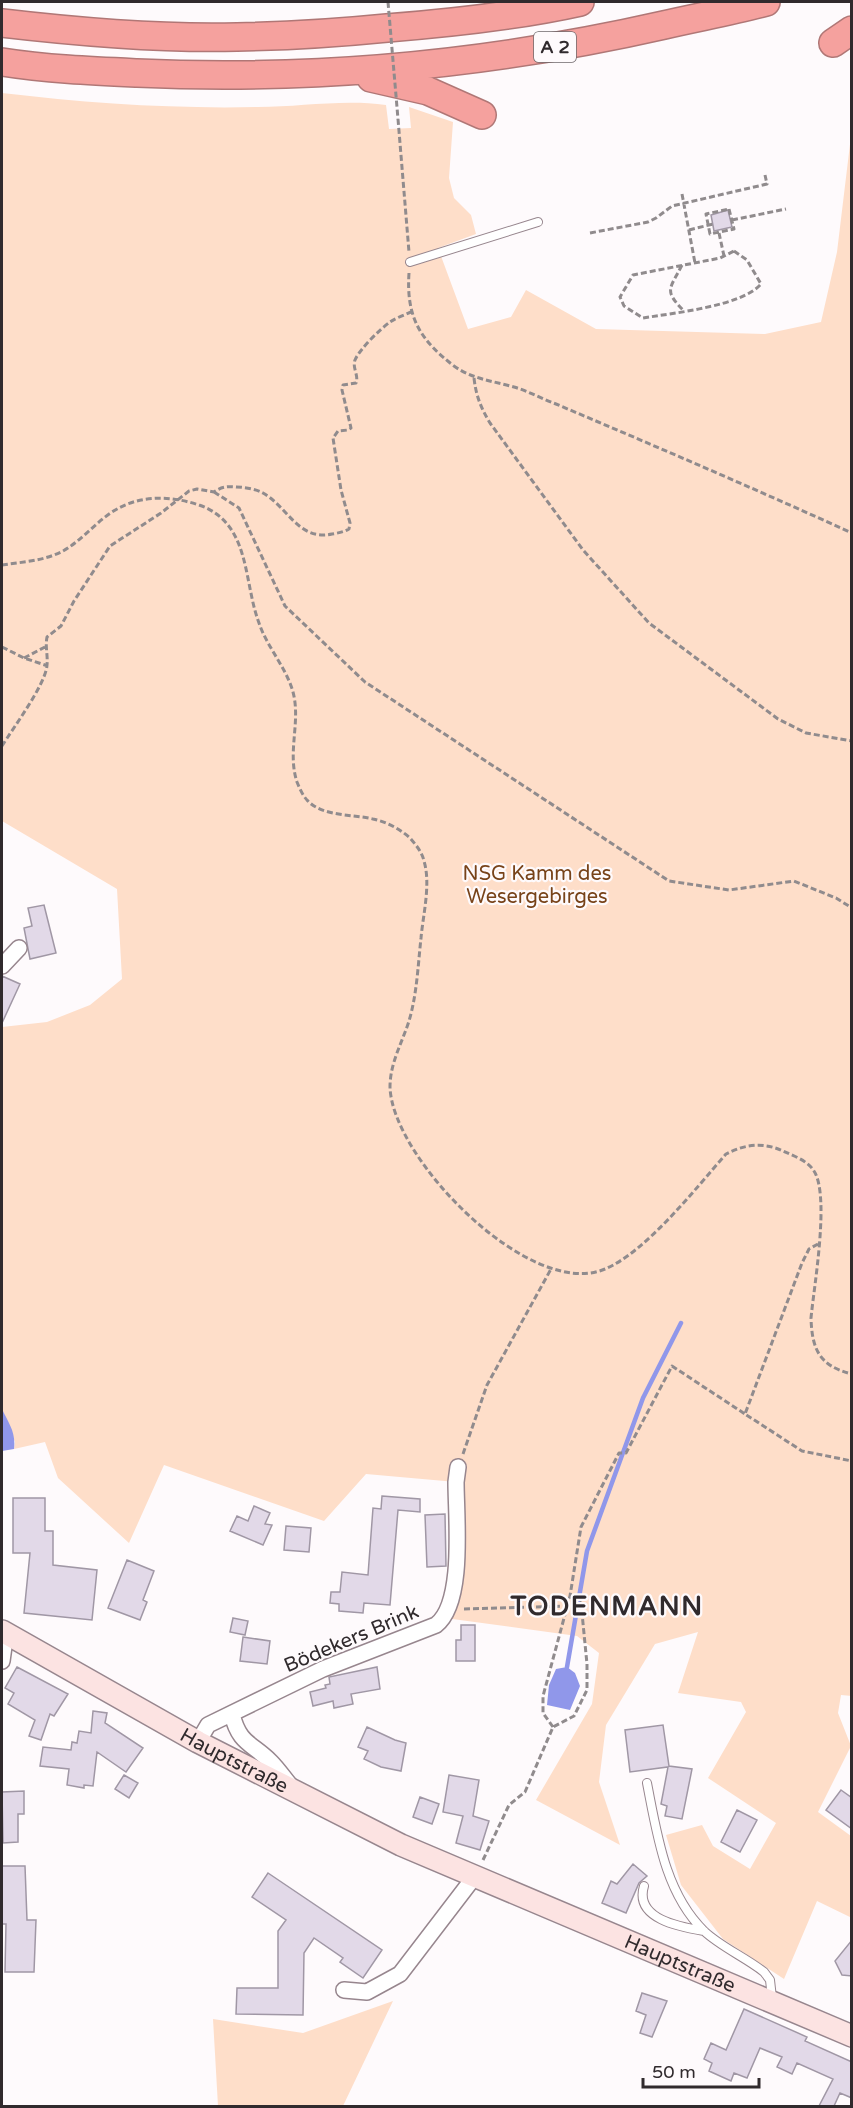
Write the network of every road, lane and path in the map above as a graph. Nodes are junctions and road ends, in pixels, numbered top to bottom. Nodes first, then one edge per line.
1 (388, 2) edge
2 (580, 2) edge
3 (766, 2) edge
4 (2, 23) edge
5 (2, 62) edge
6 (340, 72) junction
7 (482, 115) dead end
8 (398, 119) dead end
9 (765, 175) dead end
10 (682, 194) dead end
11 (684, 203) junction
12 (786, 209) dead end
13 (732, 220) junction
14 (538, 222) dead end
15 (711, 225) junction
16 (689, 230) junction
17 (590, 233) dead end
18 (719, 233) junction
19 (724, 256) junction
20 (410, 262) dead end
21 (695, 263) junction
22 (682, 266) junction
23 (684, 311) junction
24 (411, 312) dead end
25 (214, 492) junction
26 (177, 500) junction
27 (852, 533) edge
28 (2, 565) edge
29 (45, 646) junction
30 (2, 647) edge
31 (24, 658) junction
32 (48, 666) junction
33 (852, 741) edge
34 (2, 746) edge
35 (852, 908) edge
36 (19, 948) dead end
37 (2, 966) edge
38 (818, 1244) junction
39 (551, 1269) junction
40 (852, 1374) edge
41 (745, 1414) junction
42 (852, 1461) edge
43 (458, 1467) joint
44 (570, 1596) junction
45 (567, 1606) junction
46 (448, 1609) junction
47 (4, 1632) edge
48 (2, 1661) edge
49 (232, 1714) junction
50 (553, 1727) junction
51 (198, 1742) junction
52 (647, 1783) dead end
53 (296, 1792) junction
54 (475, 1876) junction
55 (644, 1886) dead end
56 (704, 1931) junction
57 (344, 1990) dead end
58 (773, 2002) junction
59 (852, 2036) edge

1 - 8 path, bridge
2 - 4 highway, A 2
3 - 6 highway, A 2
5 - 6 highway, A 2
6 - 7 highway
9 - 11 path
10 - 11 path
11 - 16 path
11 - 17 path
12 - 13 path
13 - 15 path
13 - 18 path
14 - 20 lane
15 - 16 path
15 - 18 path
16 - 21 path
18 - 19 path
19 - 21 path
19 - 23 path
21 - 22 path
22 - 23 path
22 - 23 path
24 - 25 path
25 - 26 path
25 - 35 path
26 - 28 path
26 - 29 path
26 - 39 path
27 - 33 path
29 - 31 path
29 - 32 path
30 - 31 path
31 - 32 path
32 - 34 path
36 - 37 street
38 - 39 path
38 - 40 path
38 - 41 path
39 - 43 path
41 - 42 path
41 - 44 path
43 - 46 street, Bödekers Brink
44 - 45 path
44 - 50 path
45 - 46 path
45 - 50 path
46 - 49 street, Bödekers Brink
47 - 48 street
47 - 51 main road, Hauptstraße
49 - 51 street, Bödekers Brink
49 - 53 street
50 - 54 path
51 - 53 main road, Hauptstraße
52 - 56 lane
53 - 54 main road, Hauptstraße
54 - 57 street
54 - 58 main road, Hauptstraße
55 - 56 lane
56 - 58 lane
58 - 59 main road, Hauptstraße

